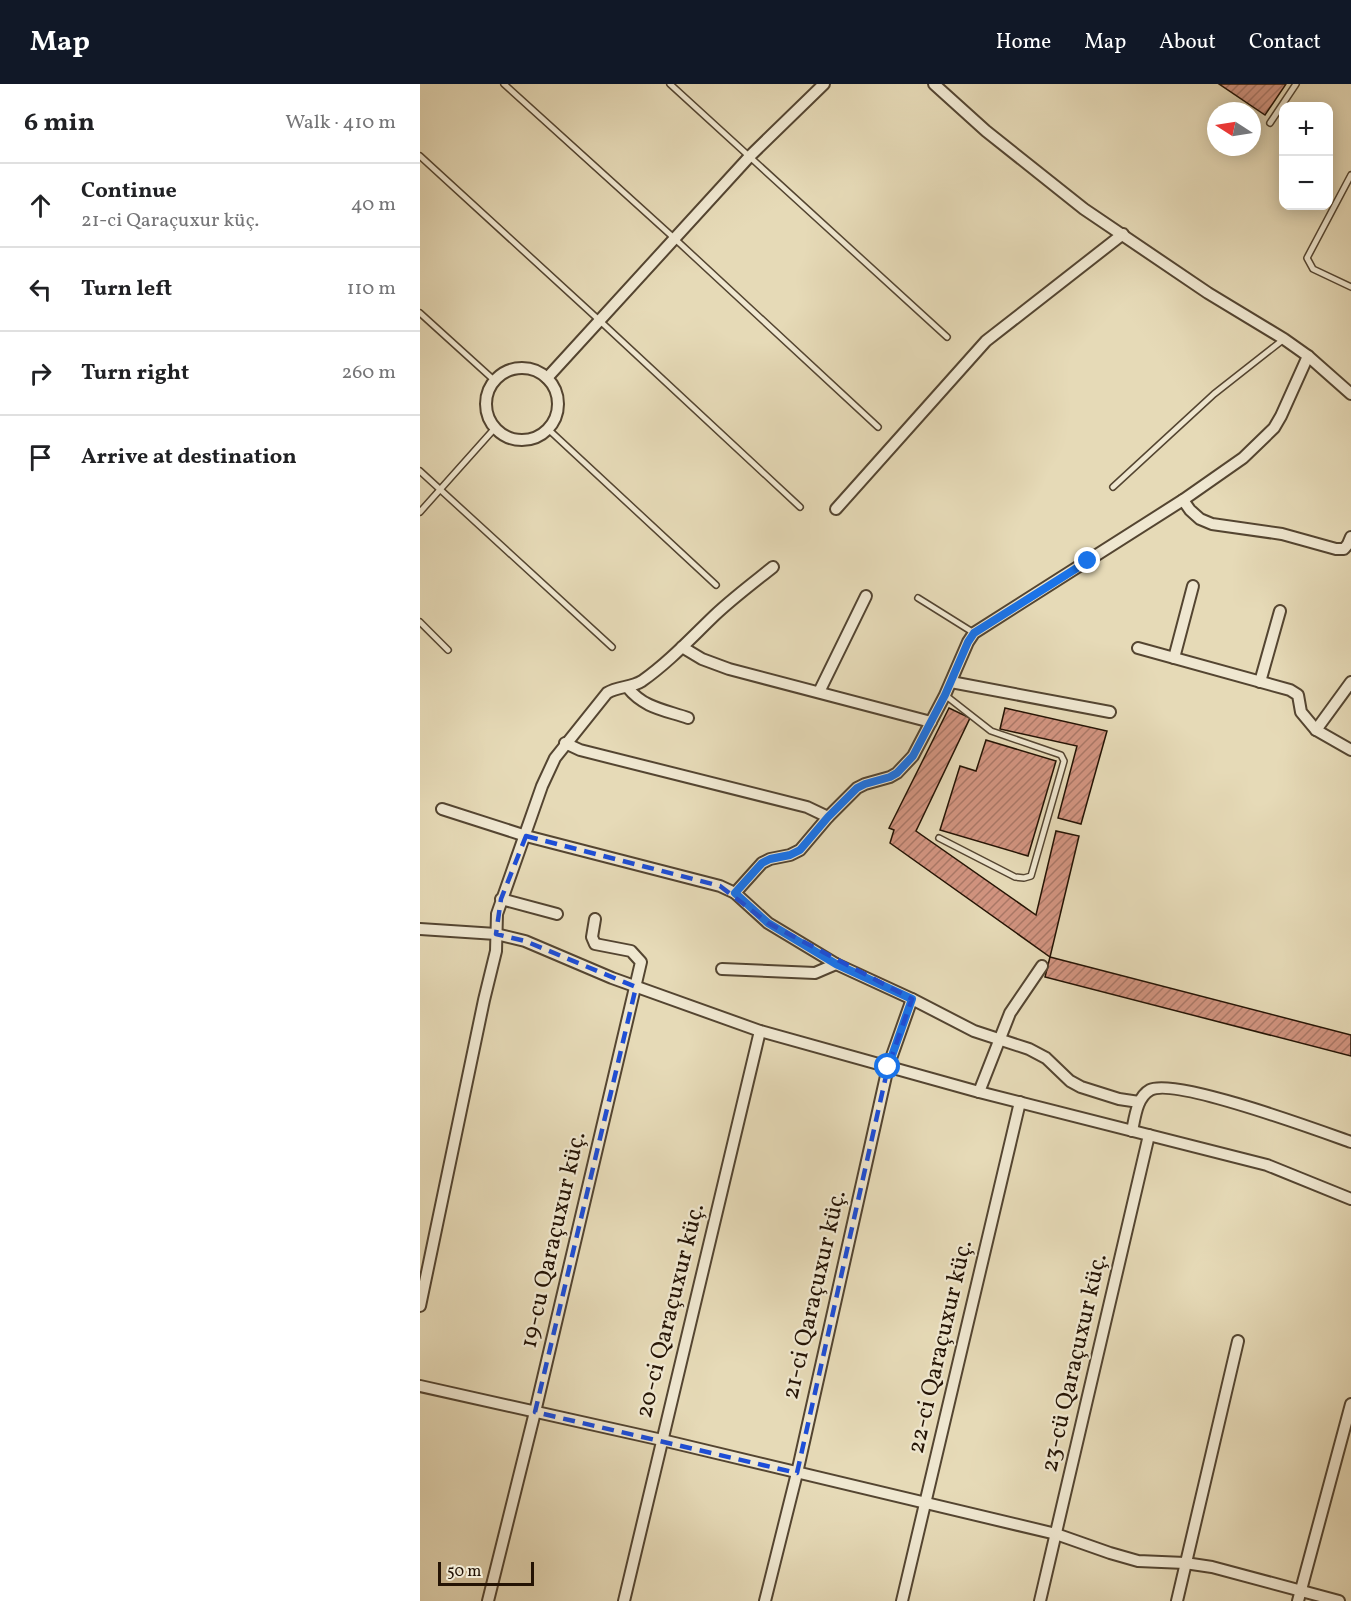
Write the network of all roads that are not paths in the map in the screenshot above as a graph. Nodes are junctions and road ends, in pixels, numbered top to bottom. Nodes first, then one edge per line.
1 (504, 84) edge
2 (670, 84) edge
3 (824, 84) edge
4 (934, 84) edge
5 (1296, 84) edge
6 (1270, 123) dead end
7 (420, 156) edge
8 (750, 156) junction
9 (1351, 175) edge
10 (1123, 234) junction
11 (675, 238) junction
12 (1351, 287) edge
13 (420, 313) edge
14 (599, 320) junction
15 (946, 338) dead end
16 (1284, 339) junction
17 (1308, 356) junction
18 (547, 378) junction
19 (495, 381) junction
20 (1351, 394) edge
21 (878, 427) dead end
22 (495, 428) junction
23 (548, 429) junction
24 (420, 471) edge
25 (1113, 487) dead end
26 (440, 489) junction
27 (1183, 500) junction
28 (800, 507) dead end
29 (836, 509) dead end
30 (420, 512) edge
31 (1351, 537) edge
32 (773, 567) dead end
33 (716, 585) dead end
34 (1193, 586) dead end
35 (866, 596) dead end
36 (918, 598) dead end
37 (1280, 611) dead end
38 (420, 622) edge
39 (974, 633) junction
40 (612, 647) dead end
41 (682, 647) junction
42 (1138, 648) dead end
43 (448, 650) dead end
44 (1174, 658) junction
45 (951, 682) junction
46 (1260, 682) junction
47 (1351, 682) edge
48 (628, 688) junction
49 (819, 692) junction
50 (945, 695) junction
51 (1110, 712) dead end
52 (688, 718) dead end
53 (932, 722) junction
54 (1316, 730) junction
55 (565, 743) junction
56 (1351, 750) edge
57 (442, 809) dead end
58 (828, 817) junction
59 (526, 836) junction
60 (939, 838) dead end
61 (735, 893) junction
62 (501, 899) junction
63 (557, 914) dead end
64 (595, 919) dead end
65 (420, 929) edge
66 (496, 934) junction
67 (836, 964) junction
68 (1042, 966) dead end
69 (722, 969) dead end
70 (636, 987) junction
71 (912, 999) junction
72 (760, 1031) junction
73 (999, 1040) junction
74 (888, 1067) junction
75 (979, 1092) junction
76 (1020, 1102) junction
77 (1139, 1102) junction
78 (1132, 1131) junction
79 (1149, 1135) junction
80 (1351, 1142) edge
81 (1351, 1199) edge
82 (420, 1306) edge
83 (1238, 1341) dead end
84 (420, 1386) edge
85 (1351, 1404) edge
86 (535, 1412) junction
87 (662, 1440) junction
88 (797, 1473) junction
89 (926, 1504) junction
90 (1056, 1534) junction
91 (1185, 1563) junction
92 (1299, 1596) edge
93 (488, 1601) edge
94 (624, 1601) edge
95 (765, 1601) edge
96 (902, 1601) edge
97 (1040, 1601) edge
98 (1177, 1601) edge
99 (1339, 1601) edge

1 - 11 lane
2 - 8 lane
3 - 8 street
4 - 10 street
5 - 6 lane
7 - 14 lane
8 - 11 street
8 - 15 lane
9 - 12 lane
10 - 16 street
10 - 29 street
11 - 14 street
11 - 21 lane
13 - 19 lane
14 - 18 street
14 - 28 lane
16 - 17 street
16 - 25 lane
17 - 20 street
17 - 27 street
18 - 19 street
18 - 23 street
19 - 22 street
22 - 23 street
22 - 26 lane
23 - 33 lane
24 - 26 lane
26 - 30 lane
26 - 40 lane
27 - 31 street
27 - 39 street
32 - 41 street
34 - 44 street
35 - 49 street
36 - 39 lane
37 - 46 street
38 - 43 lane
39 - 45 street
41 - 48 street
41 - 49 street
42 - 44 street
44 - 46 street
45 - 50 street
45 - 51 street
46 - 54 street
47 - 54 street
48 - 52 street
48 - 55 street
49 - 53 street
50 - 53 street
50 - 60 lane
53 - 58 street
54 - 56 street
55 - 58 street
55 - 59 street
57 - 59 street
58 - 61 street
59 - 61 street
59 - 62 street
61 - 67 street
62 - 63 street
62 - 66 street
64 - 70 street, 19-cu Qaraçuxur küç.
65 - 66 street
66 - 70 street
66 - 82 street
67 - 69 street
67 - 71 street
68 - 73 street
70 - 72 street
70 - 86 street, 19-cu Qaraçuxur küç.
71 - 73 street
71 - 74 street, 21-ci Qaraçuxur küç.
72 - 74 street
72 - 87 street, 20-ci Qaraçuxur küç.
73 - 75 street
73 - 77 street
74 - 75 street
74 - 88 street, 21-ci Qaraçuxur küç.
75 - 76 street
76 - 78 street
76 - 89 street, 22-ci Qaraçuxur küç.
77 - 78 street
77 - 80 street
78 - 79 street
79 - 81 street
79 - 90 street, 23-cü Qaraçuxur küç.
83 - 91 street
84 - 86 street
85 - 92 street
86 - 87 street
86 - 93 street, 19-cu Qaraçuxur küç.
87 - 88 street
87 - 94 street, 20-ci Qaraçuxur küç.
88 - 89 street
88 - 95 street, 21-ci Qaraçuxur küç.
89 - 90 street
89 - 96 street, 22-ci Qaraçuxur küç.
90 - 91 street
90 - 97 street, 23-cü Qaraçuxur küç.
91 - 92 street
91 - 98 street
92 - 99 street

